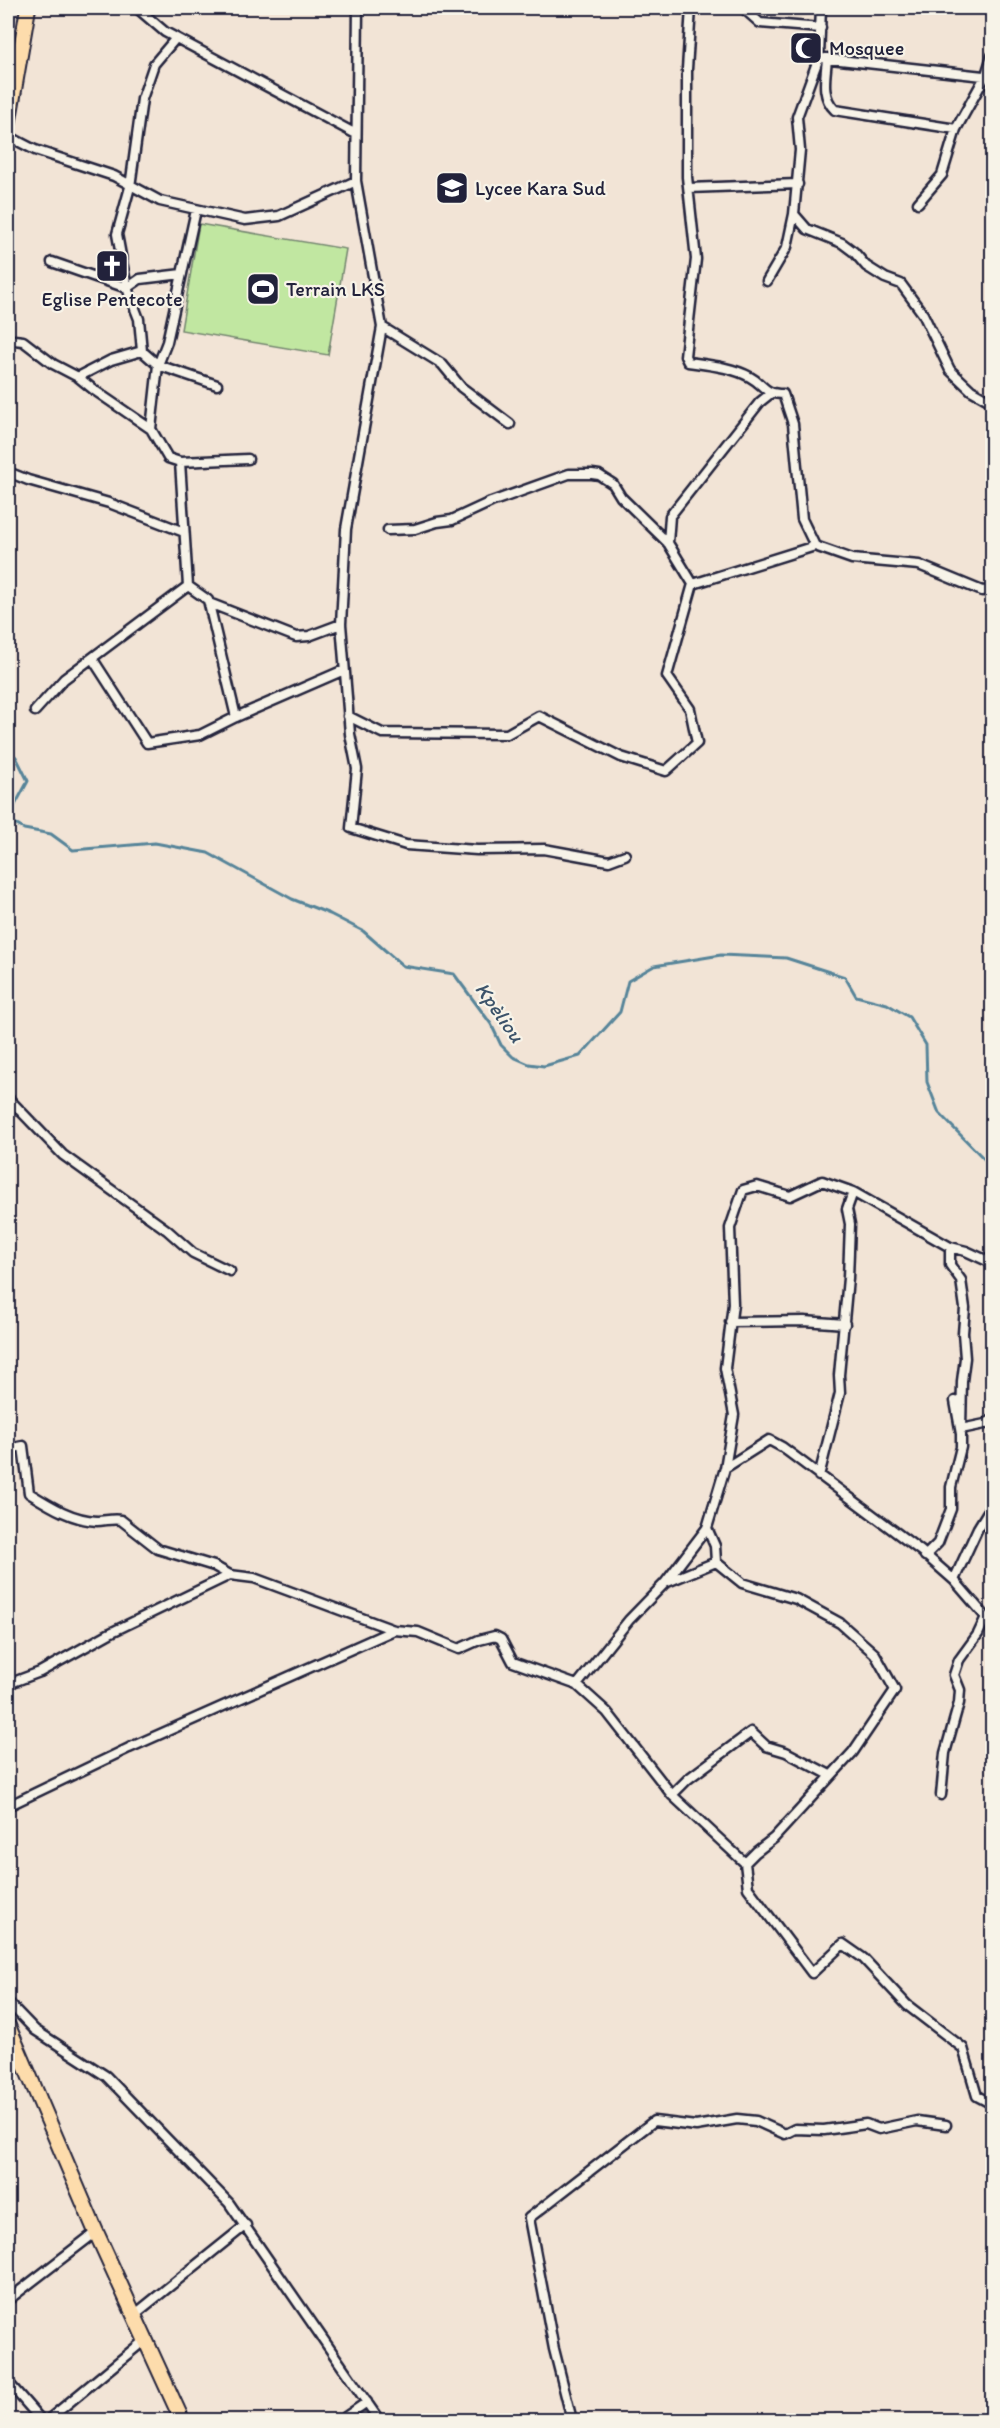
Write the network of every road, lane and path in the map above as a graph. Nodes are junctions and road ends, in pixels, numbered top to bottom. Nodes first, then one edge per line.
1 (28, 8) edge
2 (137, 8) edge
3 (358, 8) edge
4 (691, 8) edge
5 (743, 8) edge
6 (821, 8) edge
7 (821, 28) junction
8 (176, 38) junction
9 (993, 56) edge
10 (823, 58) junction
11 (990, 76) edge
12 (8, 125) edge
13 (956, 129) junction
14 (356, 134) junction
15 (8, 136) edge
16 (356, 181) junction
17 (798, 184) junction
18 (130, 187) junction
19 (689, 188) junction
20 (918, 202) dead end
21 (196, 210) junction
22 (794, 214) junction
23 (52, 262) dead end
24 (182, 274) junction
25 (767, 281) dead end
26 (127, 288) junction
27 (382, 327) junction
28 (8, 344) edge
29 (142, 351) junction
30 (158, 365) junction
31 (78, 377) junction
32 (217, 385) dead end
33 (770, 394) junction
34 (993, 402) edge
35 (510, 424) dead end
36 (151, 429) junction
37 (248, 459) dead end
38 (180, 462) junction
39 (8, 472) edge
40 (388, 530) dead end
41 (184, 532) junction
42 (668, 543) junction
43 (815, 546) junction
44 (693, 585) junction
45 (188, 586) junction
46 (993, 590) edge
47 (209, 603) junction
48 (341, 624) junction
49 (92, 658) junction
50 (344, 669) junction
51 (35, 711) dead end
52 (348, 716) junction
53 (236, 717) junction
54 (626, 855) dead end
55 (8, 1098) edge
56 (853, 1192) junction
57 (950, 1247) junction
58 (993, 1263) edge
59 (230, 1271) dead end
60 (730, 1322) junction
61 (845, 1324) junction
62 (955, 1401) dead end
63 (993, 1420) edge
64 (961, 1429) junction
65 (8, 1449) edge
66 (725, 1468) junction
67 (819, 1476) junction
68 (993, 1505) edge
69 (708, 1528) junction
70 (925, 1556) junction
71 (716, 1562) junction
72 (230, 1575) junction
73 (954, 1580) junction
74 (665, 1583) junction
75 (394, 1630) junction
76 (8, 1684) edge
77 (577, 1685) junction
78 (831, 1775) junction
79 (672, 1795) junction
80 (941, 1795) dead end
81 (8, 1806) edge
82 (746, 1863) junction
83 (8, 2002) edge
84 (8, 2026) edge
85 (993, 2104) edge
86 (946, 2125) dead end
87 (246, 2225) junction
88 (96, 2232) junction
89 (8, 2300) edge
90 (134, 2315) junction
91 (146, 2339) junction
92 (8, 2382) edge
93 (367, 2402) junction
94 (41, 2421) edge
95 (48, 2421) edge
96 (182, 2421) edge
97 (341, 2421) edge
98 (379, 2421) edge
99 (572, 2421) edge

1 - 12 main road
2 - 8 street
3 - 14 street
4 - 19 street
5 - 7 street
6 - 7 street
7 - 10 street
8 - 14 street
8 - 18 street
9 - 11 street
10 - 11 street
10 - 13 street
10 - 17 street
11 - 13 street
13 - 20 street
14 - 16 street
15 - 18 street
16 - 21 street
16 - 27 street
17 - 19 street
17 - 22 street
18 - 21 street
18 - 26 street
19 - 33 street
21 - 24 street
22 - 25 street
22 - 34 street
23 - 26 street
24 - 26 street
24 - 30 street
26 - 29 street
27 - 35 street
27 - 48 street
28 - 31 street
29 - 30 street
29 - 31 street
30 - 32 street
30 - 36 street
31 - 36 street
33 - 42 street
33 - 43 street
36 - 38 street
37 - 38 street
38 - 41 street
39 - 41 street
40 - 42 street
41 - 45 street
42 - 44 street
43 - 44 street
43 - 46 street
44 - 52 street
45 - 47 street
45 - 49 street
47 - 48 street
47 - 53 street
48 - 50 street
49 - 51 street
49 - 53 street
50 - 52 street
50 - 53 street
52 - 54 street
55 - 59 street
56 - 57 street
56 - 60 street
56 - 61 street
57 - 58 street
57 - 64 street
60 - 61 street
60 - 66 street
61 - 67 street
62 - 64 street
63 - 64 street
64 - 70 street
65 - 72 street
66 - 67 street
66 - 69 street
67 - 70 street
68 - 73 street
69 - 71 street
69 - 74 street
70 - 73 street
71 - 74 street
71 - 78 street
72 - 75 street
72 - 76 street
73 - 80 street
74 - 77 street
75 - 77 street
75 - 81 street
77 - 79 street
78 - 79 street
78 - 82 street
79 - 82 street
82 - 85 street
83 - 87 street
84 - 88 main road
86 - 99 street
87 - 90 street
87 - 93 street
88 - 89 street
88 - 90 main road
90 - 91 main road
91 - 95 street
91 - 96 main road
92 - 94 street
93 - 97 street
93 - 98 street

